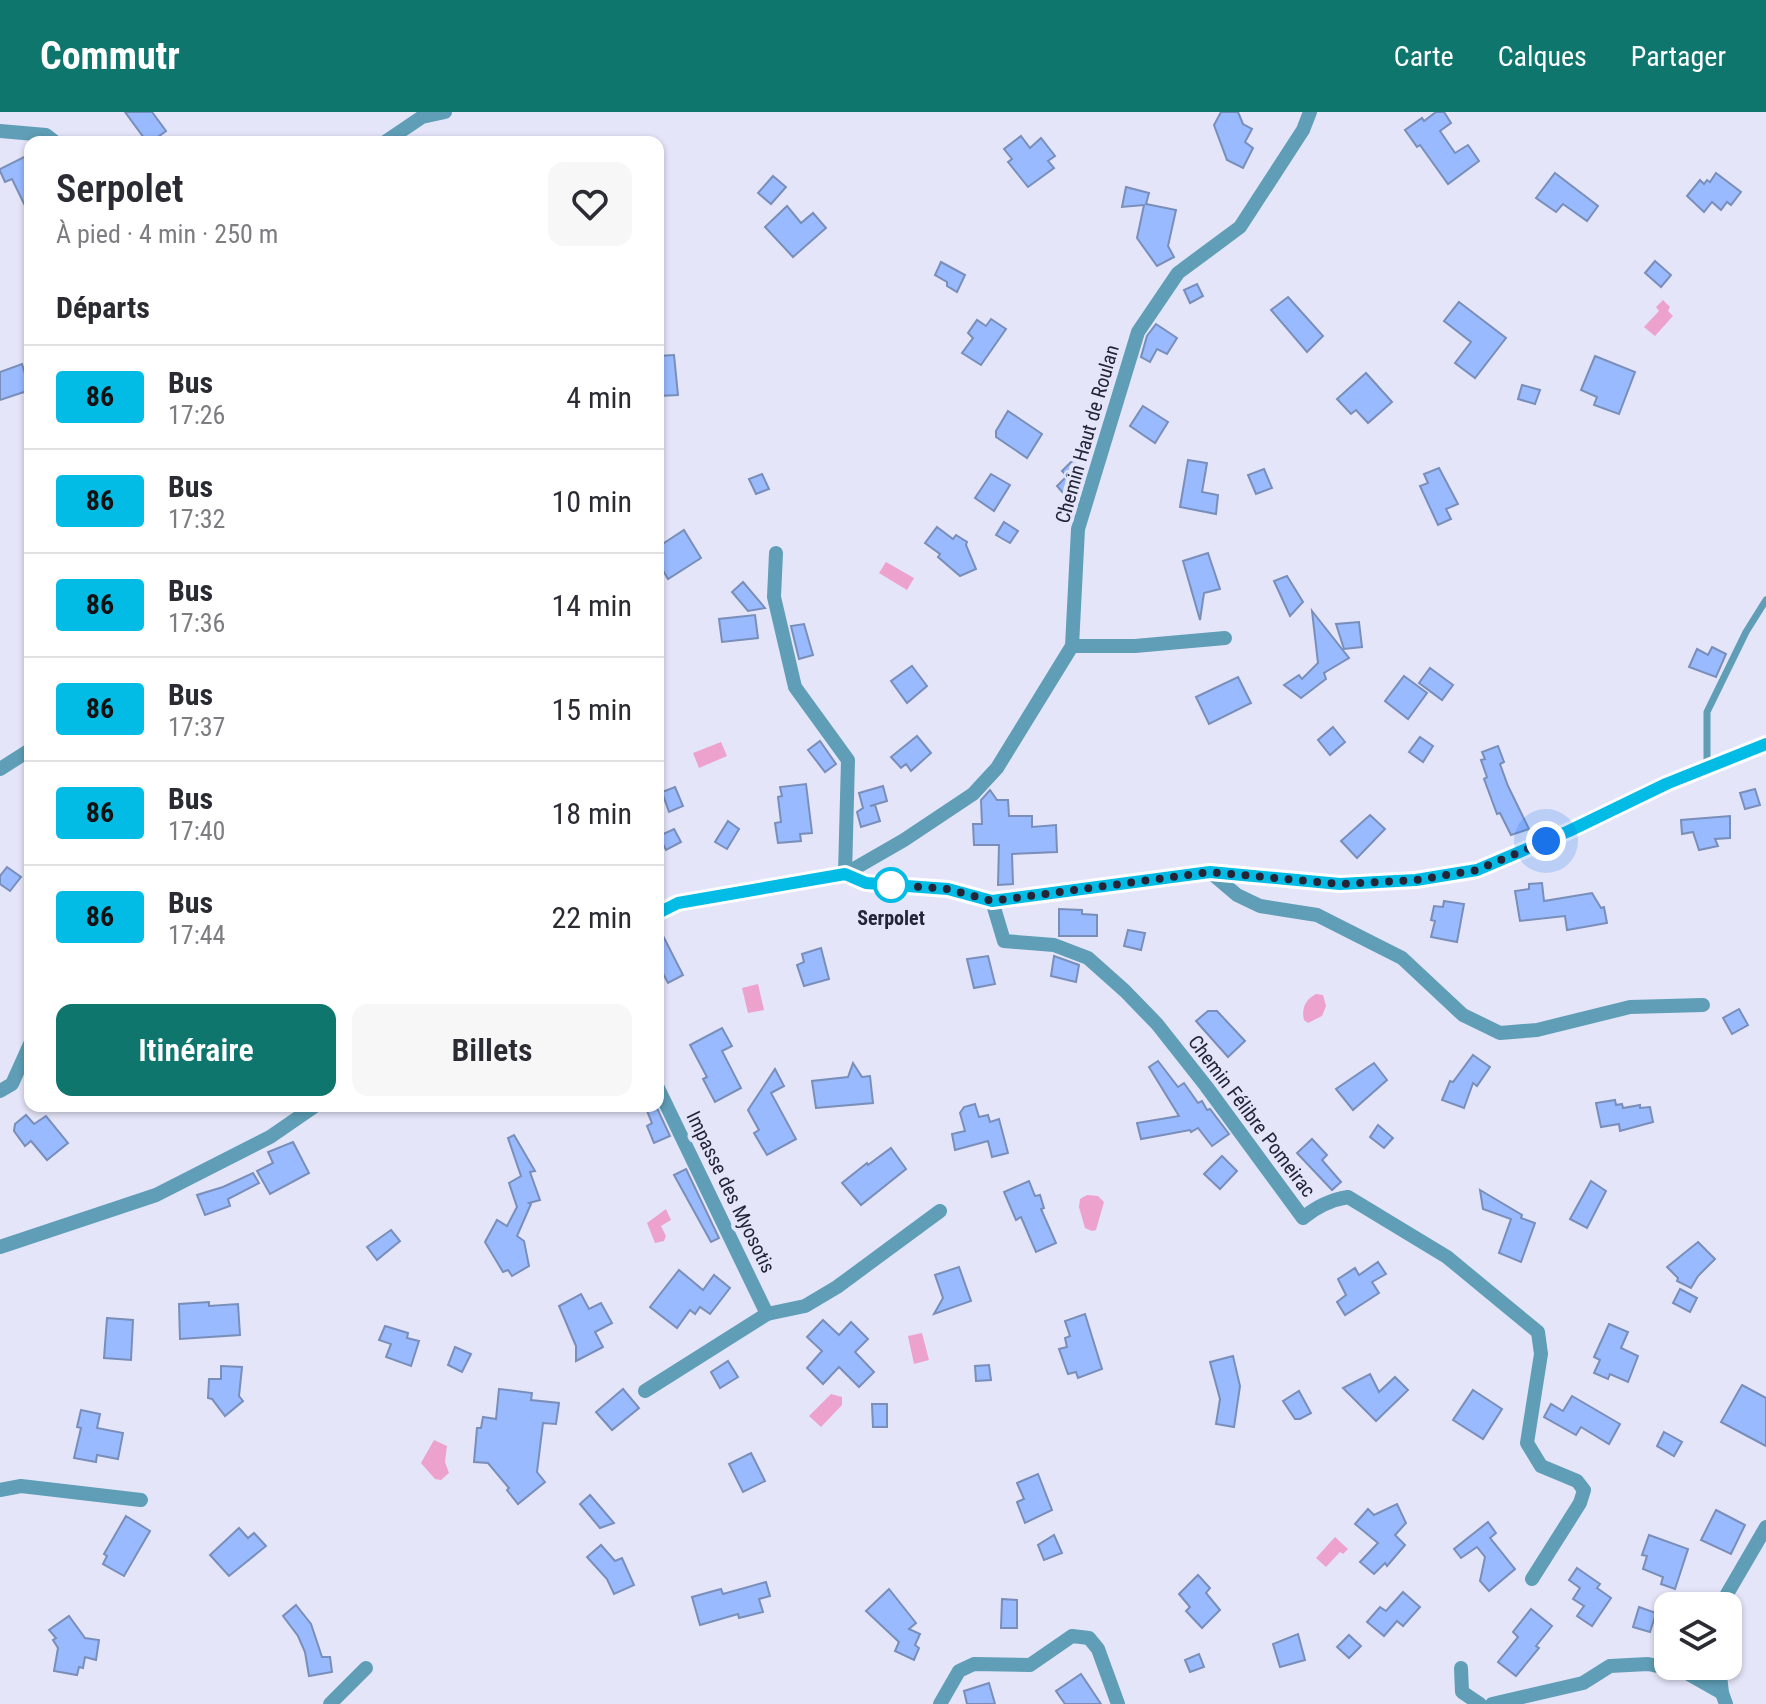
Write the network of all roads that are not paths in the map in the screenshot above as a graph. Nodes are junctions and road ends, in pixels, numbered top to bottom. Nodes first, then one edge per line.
1 (445, 112) edge
2 (1310, 112) edge
3 (0, 131) edge
4 (47, 136) edge
5 (394, 136) edge
6 (776, 553) dead end
7 (1766, 600) edge
8 (1225, 638) dead end
9 (1072, 646) junction
10 (1766, 744) edge
11 (24, 754) edge
12 (1707, 767) junction
13 (0, 769) edge
14 (1210, 872) junction
15 (845, 874) junction
16 (992, 901) junction
17 (664, 910) edge
18 (1703, 1005) dead end
19 (24, 1057) edge
20 (0, 1091) edge
21 (664, 1100) edge
22 (306, 1112) edge
23 (940, 1211) dead end
24 (0, 1247) edge
25 (767, 1314) junction
26 (645, 1391) dead end
27 (0, 1490) edge
28 (141, 1500) dead end
29 (1766, 1527) edge
30 (1532, 1579) dead end
31 (1728, 1592) edge
32 (366, 1668) dead end
33 (1461, 1668) dead end
34 (1724, 1699) edge
35 (330, 1704) edge
36 (940, 1704) edge
37 (1118, 1704) edge
38 (1480, 1704) edge
39 (1492, 1704) edge

1 - 5 street
2 - 9 street, Chemin Haut de Roulan
3 - 4 street
6 - 15 street
7 - 12 lane
8 - 9 street
9 - 15 street, Chemin Haut de Roulan
10 - 12 street
11 - 13 street
12 - 14 street
14 - 16 street
14 - 18 street
15 - 16 street
15 - 17 street
16 - 30 street, Chemin Félibre Pomeirac
19 - 20 street
21 - 25 street, Impasse des Myosotis
22 - 24 street
23 - 25 street
25 - 26 street
27 - 28 street
29 - 31 street
32 - 35 street
33 - 38 street
34 - 39 street
36 - 37 street

